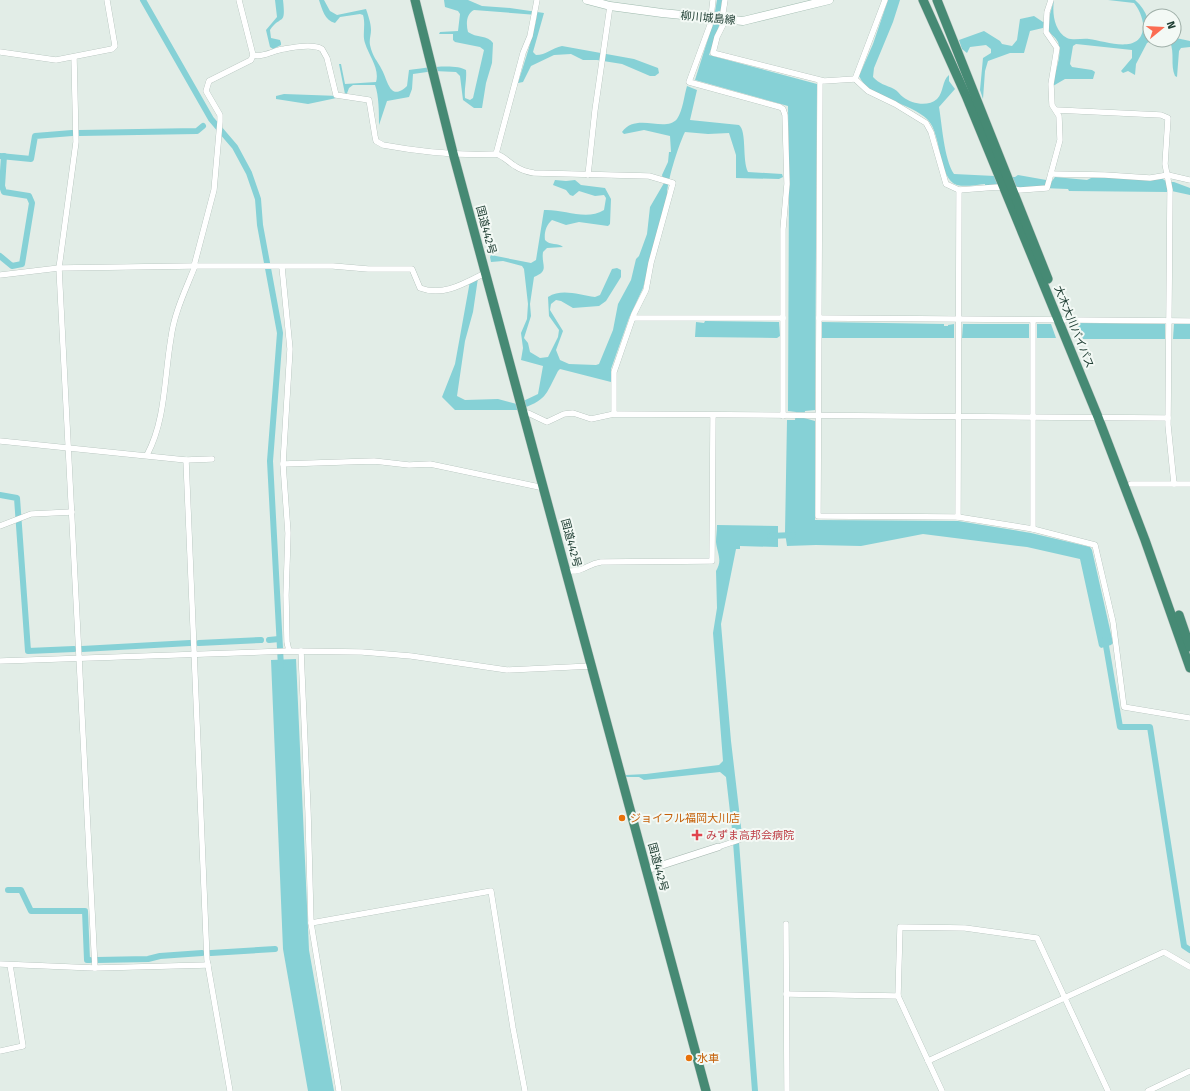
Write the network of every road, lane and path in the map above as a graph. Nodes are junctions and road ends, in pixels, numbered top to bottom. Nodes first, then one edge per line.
1 (107, 0) edge
2 (239, 0) edge
3 (415, 0) edge
4 (537, 0) edge
5 (587, 0) edge
6 (714, 0) edge
7 (725, 0) edge
8 (829, 0) edge
9 (886, 0) edge
10 (923, 0) edge
11 (937, 0) edge
12 (1051, 0) edge
13 (808, 3) edge
14 (610, 6) junction
15 (718, 19) junction
16 (0, 52) edge
17 (253, 55) junction
18 (74, 57) junction
19 (855, 79) junction
20 (820, 81) junction
21 (964, 83) junction
22 (1056, 110) junction
23 (453, 152) junction
24 (496, 154) junction
25 (588, 175) junction
26 (1168, 175) junction
27 (1051, 176) junction
28 (1190, 180) edge
29 (1007, 188) junction
30 (959, 190) junction
31 (195, 266) junction
32 (282, 267) junction
33 (59, 268) junction
34 (485, 273) junction
35 (0, 275) edge
36 (633, 318) junction
37 (783, 318) junction
38 (819, 318) junction
39 (959, 320) junction
40 (1033, 320) junction
41 (1062, 320) junction
42 (1169, 321) junction
43 (1190, 321) edge
44 (523, 412) junction
45 (614, 414) junction
46 (713, 416) junction
47 (785, 416) junction
48 (817, 416) junction
49 (958, 417) junction
50 (1033, 417) junction
51 (1102, 417) junction
52 (1168, 418) junction
53 (2, 442) edge
54 (68, 447) junction
55 (148, 455) junction
56 (212, 459) dead end
57 (186, 460) junction
58 (283, 464) junction
59 (1131, 484) junction
60 (1174, 484) junction
61 (1190, 484) edge
62 (544, 488) junction
63 (72, 512) junction
64 (958, 517) junction
65 (0, 526) edge
66 (1033, 529) junction
67 (567, 571) junction
68 (1190, 647) edge
69 (288, 651) junction
70 (301, 651) junction
71 (195, 654) junction
72 (79, 659) junction
73 (0, 661) edge
74 (592, 666) junction
75 (1190, 668) edge
76 (1190, 718) edge
77 (739, 840) dead end
78 (718, 847) joint
79 (647, 870) junction
80 (311, 923) junction
81 (786, 924) dead end
82 (0, 964) edge
83 (10, 965) junction
84 (208, 965) junction
85 (1190, 966) edge
86 (95, 968) junction
87 (786, 994) junction
88 (898, 996) junction
89 (1064, 999) junction
90 (0, 1051) edge
91 (928, 1061) junction
92 (1190, 1071) edge
93 (942, 1090) edge
94 (230, 1091) edge
95 (339, 1091) edge
96 (524, 1091) edge
97 (706, 1091) edge
98 (787, 1091) edge
99 (1108, 1091) edge
100 (1148, 1091) edge

1 - 18 street
2 - 17 street
3 - 23 highway, 国道442号
4 - 24 street
5 - 14 main road, 柳川城島線
6 - 15 street
7 - 15 street
8 - 13 main road, 柳川城島線
9 - 19 street
10 - 21 highway, 大木大川バイパス
11 - 21 highway, 大木大川バイパス
12 - 22 street
13 - 15 main road, 柳川城島線
14 - 15 main road, 柳川城島線
14 - 25 street
15 - 20 street
15 - 37 street
16 - 18 street
17 - 23 street
17 - 31 street
18 - 33 street
19 - 20 street
19 - 30 street
20 - 38 street
21 - 29 highway, 大木大川バイパス
22 - 26 street
22 - 27 street
23 - 24 street
23 - 34 highway, 国道442号
24 - 25 street
25 - 36 street
26 - 27 street
26 - 28 street
26 - 42 street
27 - 29 street
29 - 30 street
29 - 41 highway, 大木大川バイパス
30 - 39 street
31 - 32 street
31 - 33 street
31 - 55 street
32 - 34 street
32 - 58 street
33 - 35 street
33 - 54 street
34 - 44 highway, 国道442号
36 - 37 street
36 - 45 street
37 - 47 street
38 - 39 street
38 - 48 street
39 - 40 street
39 - 49 street
40 - 41 street
40 - 50 street
41 - 42 street
41 - 51 highway, 大木大川バイパス
42 - 43 street
42 - 52 street
44 - 45 street
44 - 62 highway, 国道442号
45 - 46 street
46 - 47 street
46 - 67 street
47 - 48 street
48 - 49 street
48 - 64 street
49 - 50 street
49 - 64 street
50 - 51 street
50 - 66 street
51 - 52 street
51 - 59 highway, 大木大川バイパス
51 - 75 highway, 大木大川バイパス
52 - 60 street
53 - 54 street
54 - 55 street
54 - 63 street
55 - 57 street
56 - 57 street
57 - 71 street
58 - 62 street
58 - 69 street
59 - 60 street
59 - 68 highway, 大木大川バイパス
60 - 61 street
62 - 67 highway, 国道442号
63 - 65 street
63 - 72 street
64 - 66 street
66 - 76 street
67 - 74 highway, 国道442号
69 - 70 street
69 - 71 street
70 - 74 street
70 - 80 street
71 - 72 street
71 - 84 street
72 - 73 street
72 - 86 street
74 - 79 highway, 国道442号
77 - 78 street
78 - 79 street
79 - 97 highway, 国道442号
80 - 95 street
80 - 96 street
81 - 87 street
82 - 83 street
83 - 86 street
83 - 90 street
84 - 86 street
84 - 94 street
85 - 89 street
87 - 88 street
87 - 98 street
88 - 89 street
88 - 91 street
89 - 91 street
89 - 99 street
91 - 93 street
92 - 100 street

